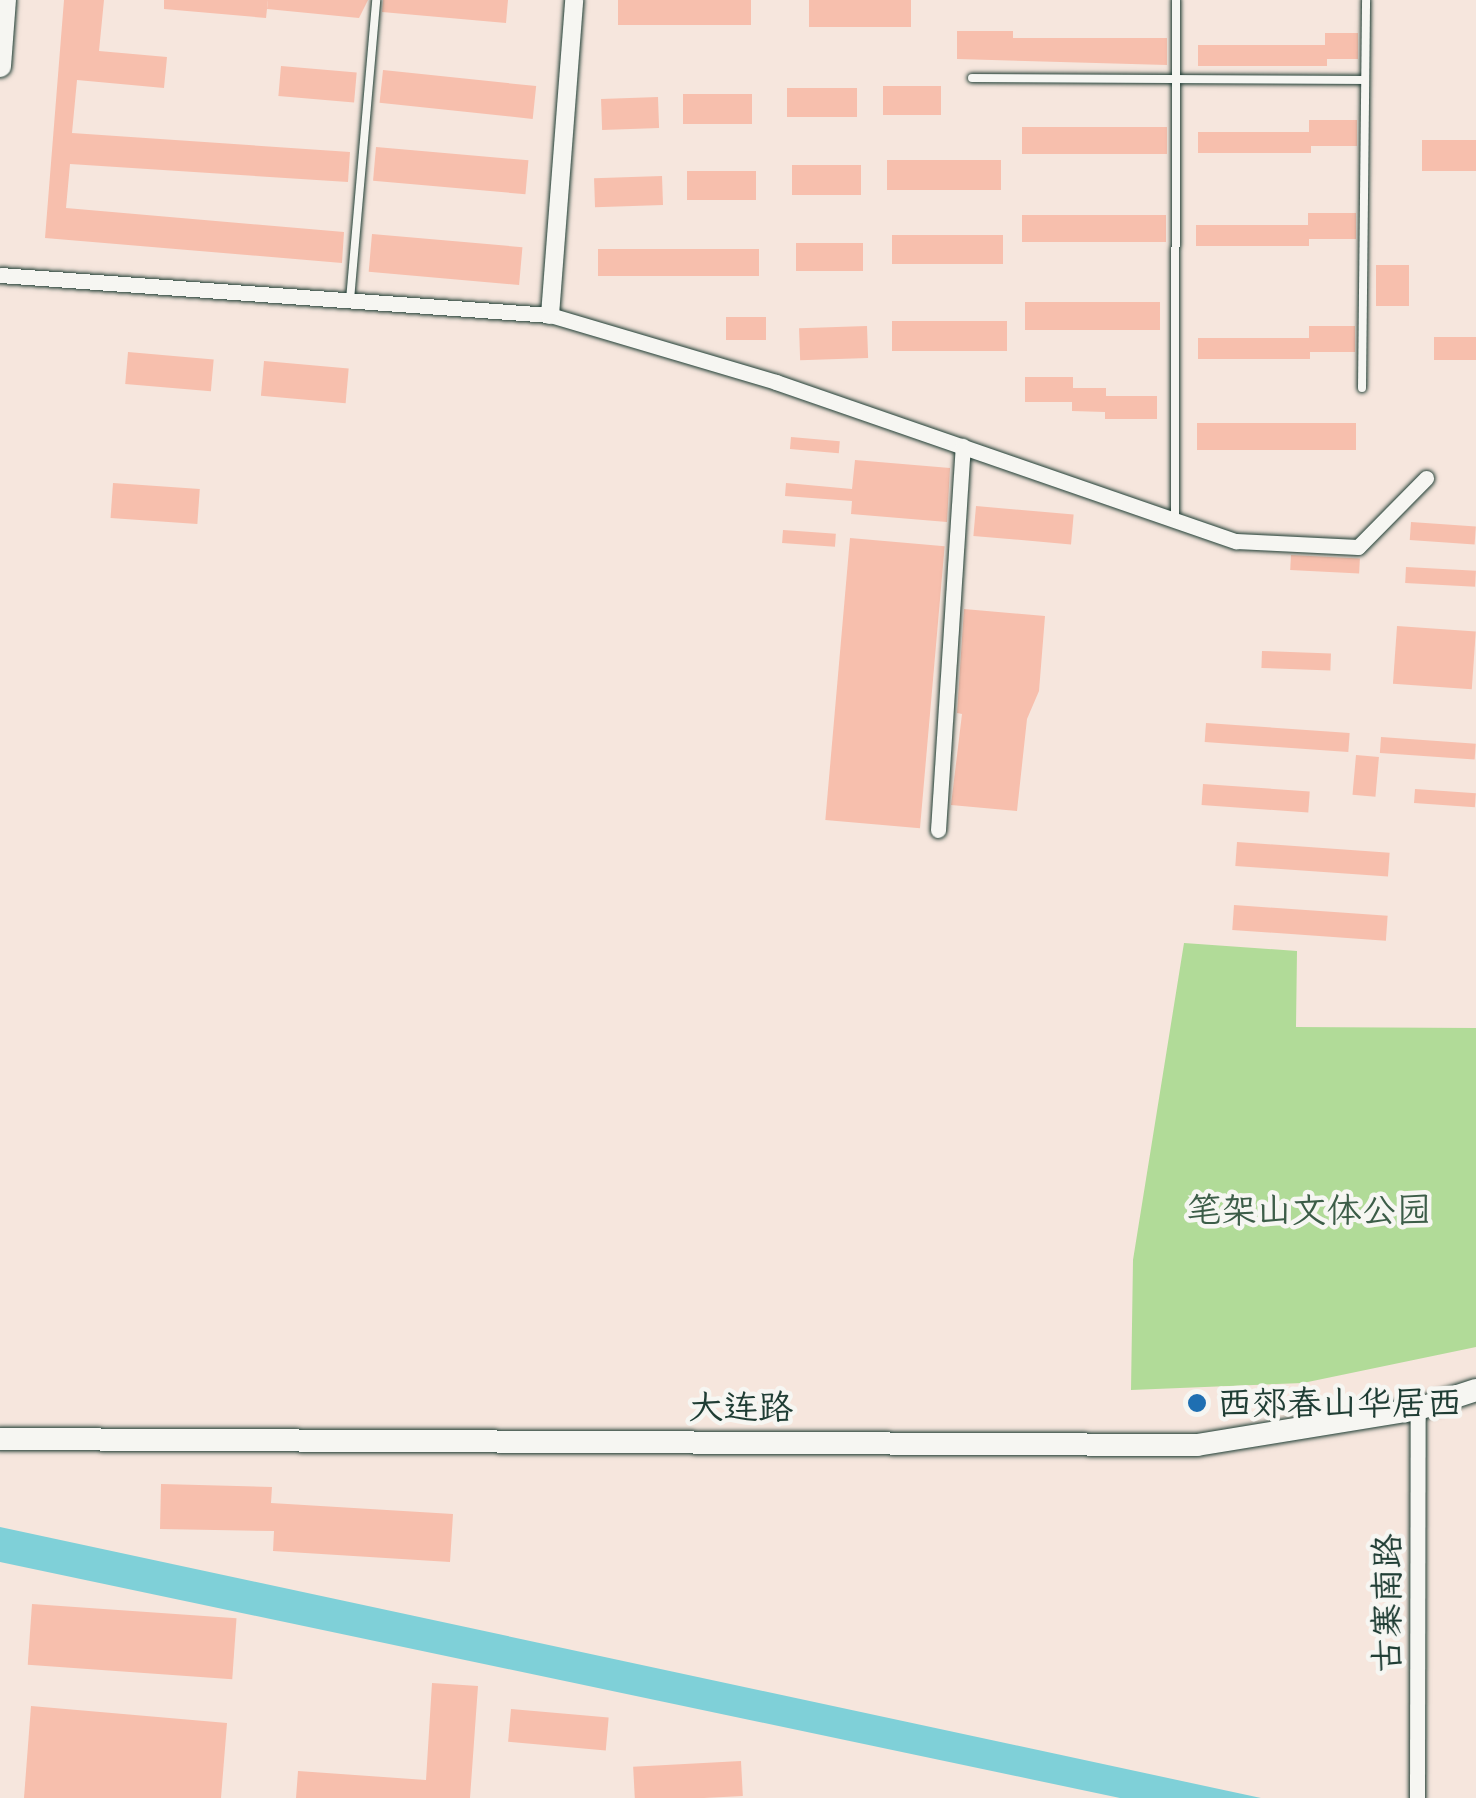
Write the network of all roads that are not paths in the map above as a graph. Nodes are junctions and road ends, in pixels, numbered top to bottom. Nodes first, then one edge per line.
1 (5, 0) edge
2 (376, 0) edge
3 (574, 0) edge
4 (1176, 0) edge
5 (1366, 0) edge
6 (0, 66) edge
7 (972, 78) dead end
8 (1366, 80) junction
9 (1176, 82) junction
10 (0, 275) edge
11 (350, 300) junction
12 (550, 316) junction
13 (1362, 388) dead end
14 (963, 446) junction
15 (1426, 478) dead end
16 (1175, 518) junction
17 (938, 830) dead end
18 (1476, 1390) edge
19 (1418, 1409) junction
20 (0, 1439) edge
21 (1417, 1798) edge

1 - 6 main road
2 - 11 lane
3 - 12 street
4 - 9 lane
5 - 8 lane
7 - 9 lane
8 - 9 lane
8 - 13 lane
9 - 16 lane
10 - 11 street
11 - 12 street
12 - 14 street
14 - 16 street
14 - 17 street
15 - 16 street
18 - 19 main road, 大连路
19 - 20 main road, 大连路
19 - 21 street, 古寨南路

